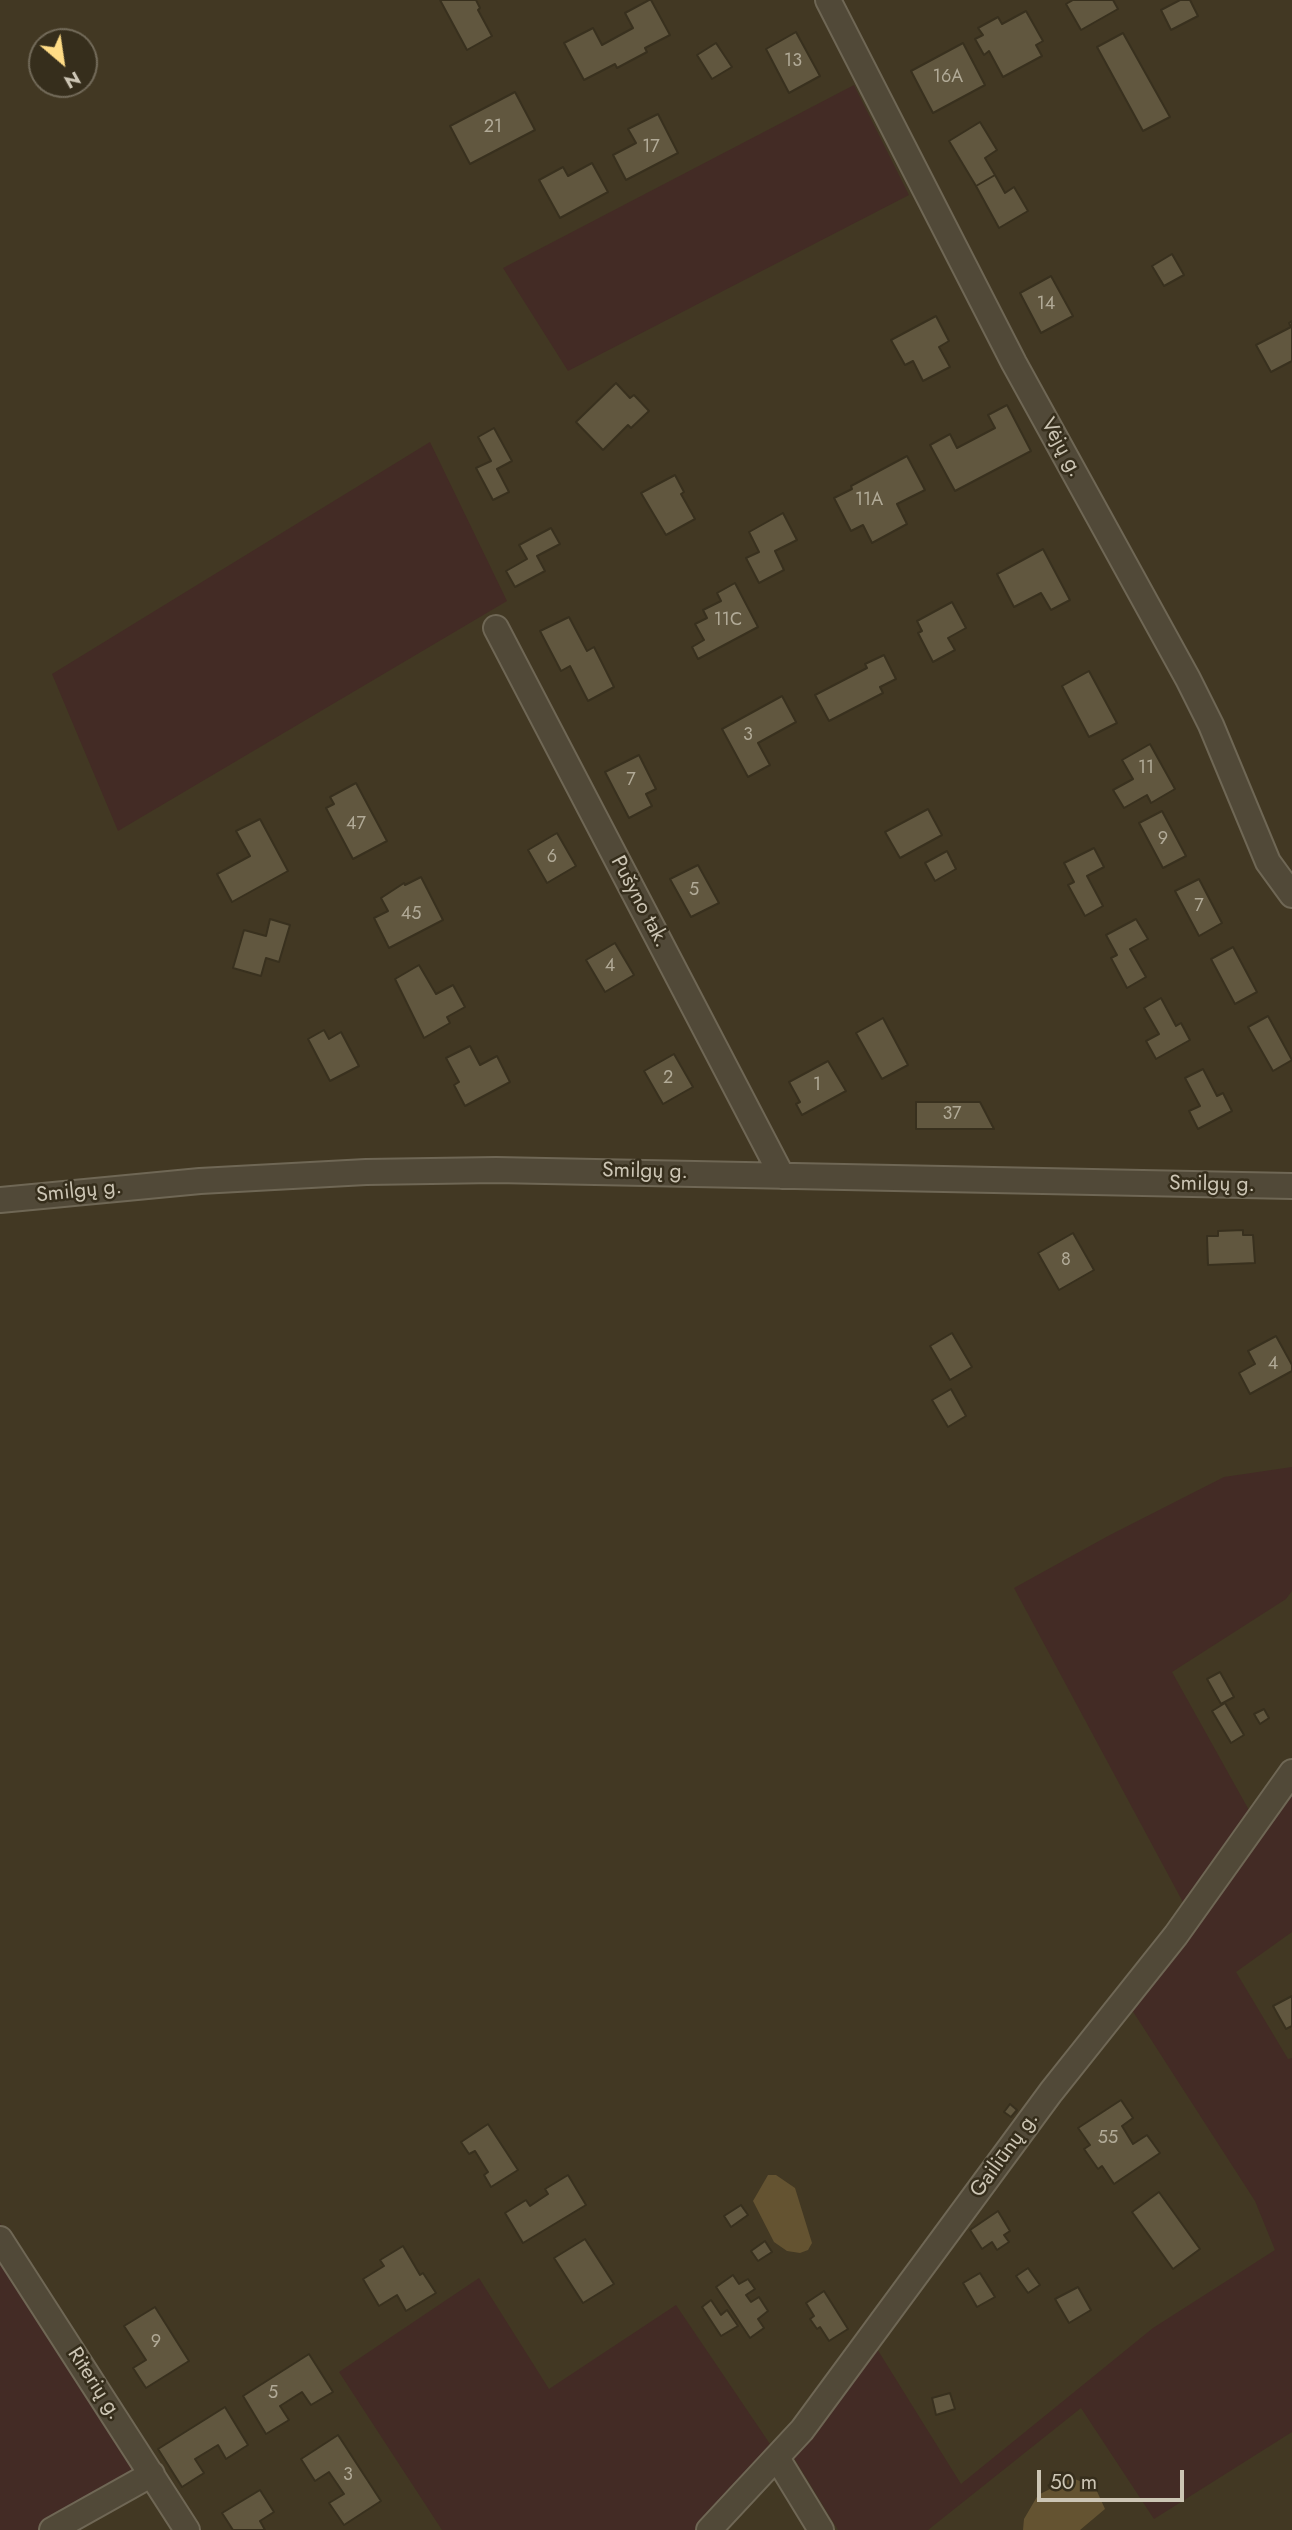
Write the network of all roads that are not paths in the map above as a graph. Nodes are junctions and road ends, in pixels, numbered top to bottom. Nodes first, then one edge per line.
1 (836, 2) edge
2 (496, 628) dead end
3 (1292, 895) edge
4 (782, 1176) junction
5 (1292, 1186) edge
6 (0, 1200) edge
7 (1292, 1772) edge
8 (0, 2239) edge
9 (777, 2458) junction
10 (152, 2474) junction
11 (52, 2530) edge
12 (187, 2530) edge
13 (709, 2530) edge
14 (821, 2530) edge

1 - 3 street, Vėjų g.
2 - 4 street, Pušyno tak.
4 - 5 street, Smilgų g.
4 - 6 street, Smilgų g.
7 - 9 street, Gailiūnų g.
8 - 10 street, Riterių g.
9 - 13 street, Gailiūnų g.
9 - 14 street
10 - 11 street
10 - 12 street, Riterių g.

